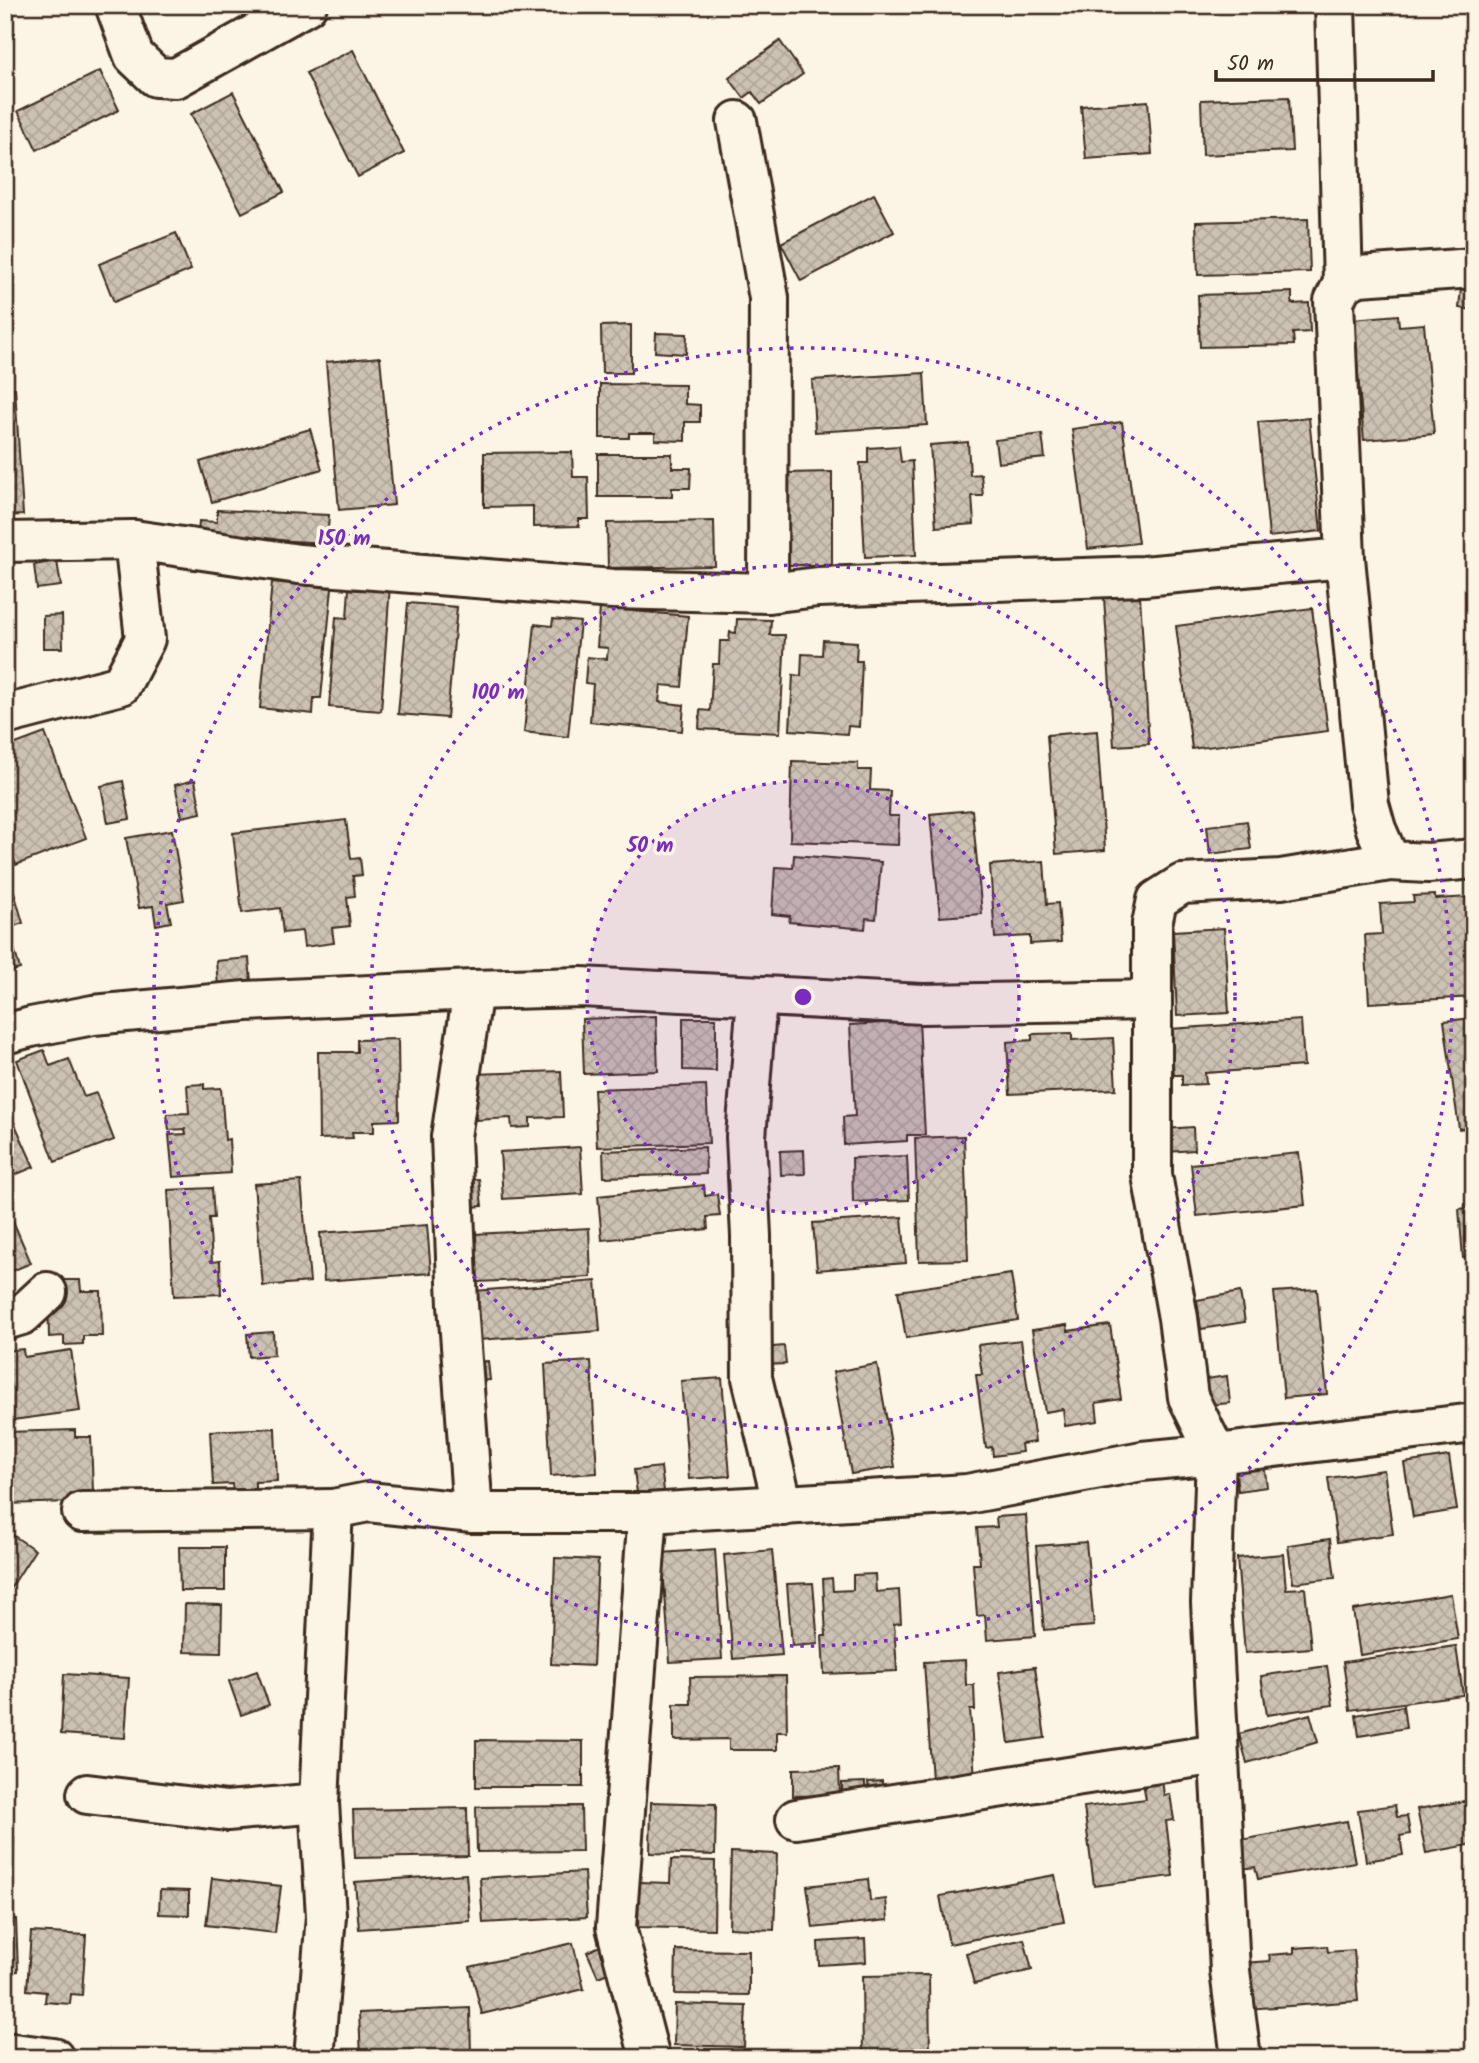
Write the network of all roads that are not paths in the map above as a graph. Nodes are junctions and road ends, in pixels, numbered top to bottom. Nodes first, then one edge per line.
1 (115, 5) edge
2 (307, 5) edge
3 (1335, 5) edge
4 (737, 121) dead end
5 (1474, 268) edge
6 (1343, 283) junction
7 (134, 540) junction
8 (5, 542) edge
9 (1345, 558) junction
10 (768, 593) junction
11 (5, 715) edge
12 (1474, 859) edge
13 (1390, 861) junction
14 (473, 990) junction
15 (757, 997) junction
16 (1152, 1000) junction
17 (5, 1034) edge
18 (47, 1292) dead end
19 (5, 1320) edge
20 (1474, 1423) edge
21 (1216, 1454) junction
22 (783, 1506) junction
23 (333, 1508) junction
24 (82, 1512) dead end
25 (473, 1513) junction
26 (648, 1513) junction
27 (1218, 1754) junction
28 (87, 1794) dead end
29 (319, 1803) junction
30 (796, 1819) dead end
31 (5, 2052) edge
32 (54, 2058) edge
33 (314, 2058) edge
34 (650, 2058) edge
35 (1241, 2058) edge

1 - 2 street
3 - 6 street
4 - 10 street
5 - 6 street
6 - 9 street
7 - 8 street
7 - 10 street
7 - 11 street
9 - 10 street
9 - 13 street
12 - 13 street
13 - 16 street
14 - 15 street
14 - 17 street
14 - 25 street
15 - 16 street
15 - 22 street
16 - 21 street
18 - 19 street
20 - 21 street
21 - 22 street
21 - 27 street
22 - 26 street
23 - 24 street
23 - 25 street
23 - 29 street
25 - 26 street
26 - 34 street
27 - 30 street
27 - 35 street
28 - 29 street
29 - 33 street
31 - 32 street

